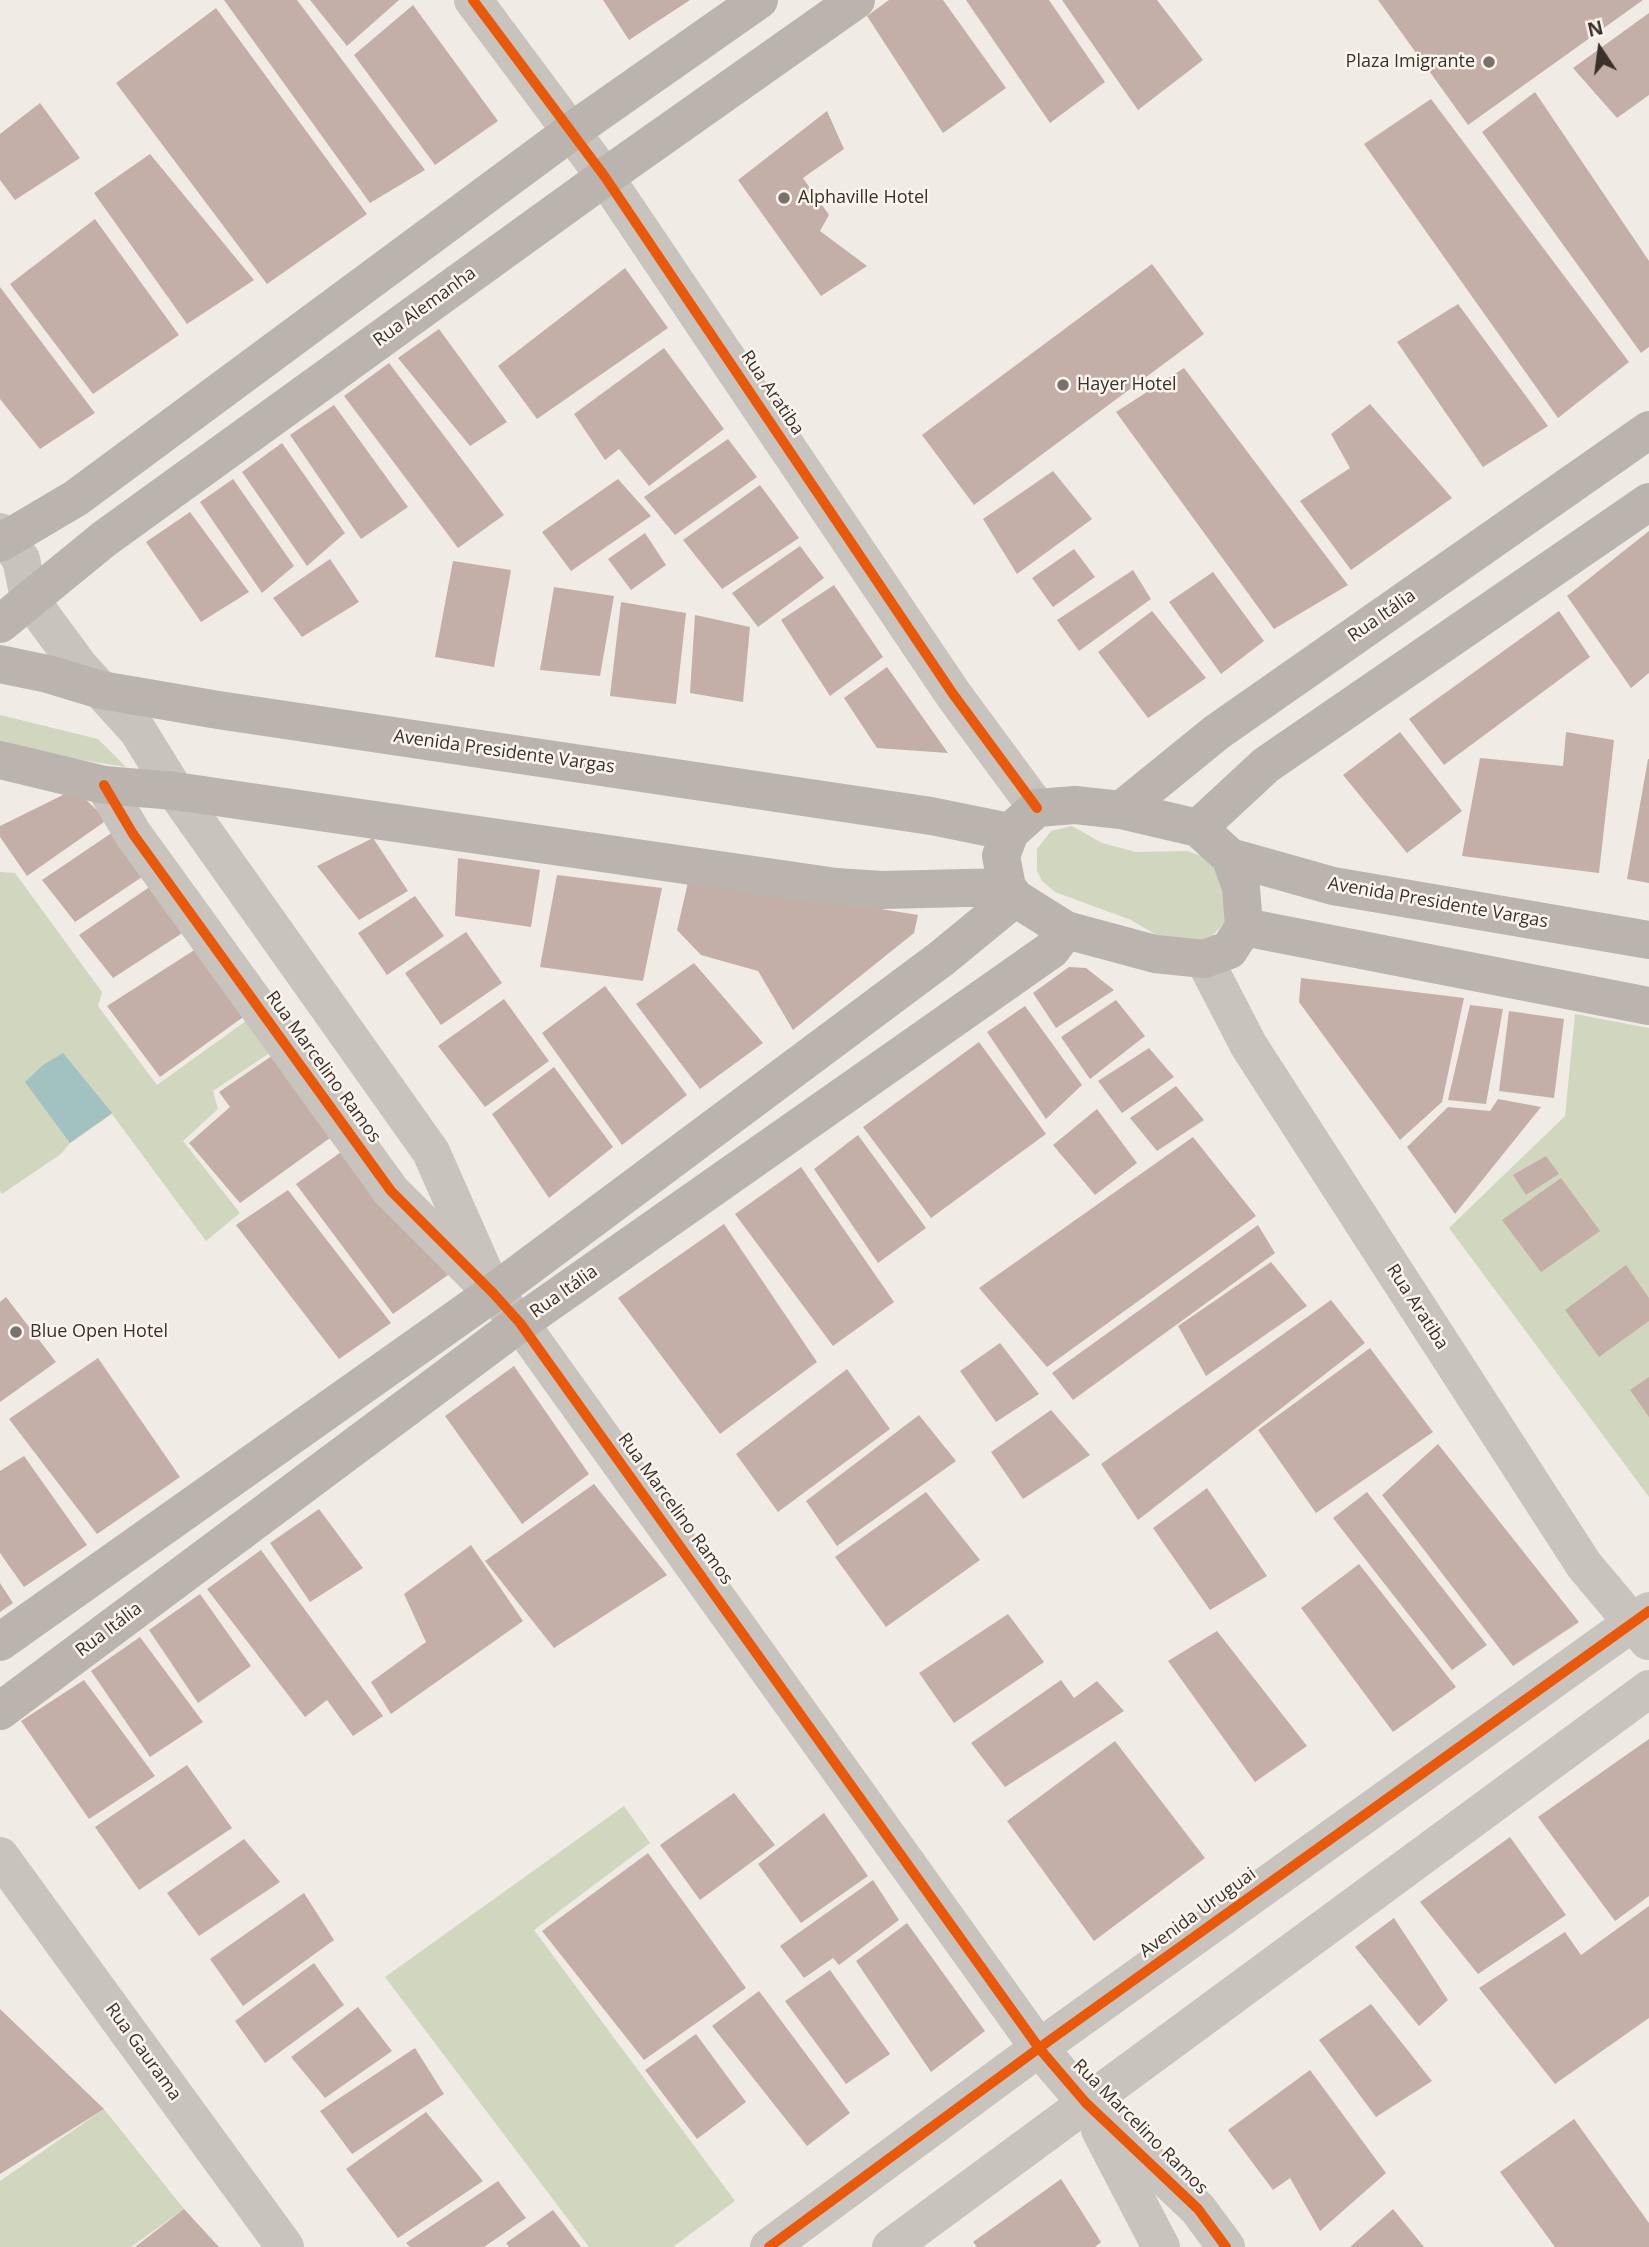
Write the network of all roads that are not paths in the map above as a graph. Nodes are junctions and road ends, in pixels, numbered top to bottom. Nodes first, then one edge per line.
1 (473, 0) edge
2 (759, 0) edge
3 (856, 0) edge
4 (572, 131) junction
5 (605, 177) junction
6 (1649, 430) edge
7 (1649, 502) edge
8 (2, 538) edge
9 (14, 594) edge
10 (0, 624) edge
11 (0, 664) edge
12 (100, 690) junction
13 (0, 760) edge
14 (104, 785) junction
15 (175, 791) junction
16 (1121, 810) junction
17 (1024, 820) junction
18 (1198, 828) junction
19 (1230, 857) junction
20 (1011, 893) junction
21 (1244, 927) junction
22 (1066, 930) junction
23 (1649, 940) edge
24 (1204, 959) junction
25 (1649, 1006) edge
26 (493, 1293) junction
27 (520, 1323) junction
28 (1644, 1625) edge
29 (0, 1642) edge
30 (1649, 1689) edge
31 (0, 1711) edge
32 (0, 1856) edge
33 (1039, 2048) junction
34 (1086, 2103) junction
35 (1198, 2209) junction
36 (1158, 2243) edge
37 (285, 2247) edge
38 (769, 2247) edge
39 (891, 2247) edge
40 (1226, 2247) edge

1 - 4 street, Rua Aratiba
2 - 4 main road
3 - 5 main road, Rua Alemanha
4 - 5 street, Rua Aratiba
4 - 8 main road
5 - 9 main road, Rua Alemanha
5 - 17 street, Rua Aratiba
6 - 16 main road, Rua Itália
7 - 18 main road
8 - 9 street
9 - 10 main road, Rua Alemanha
9 - 12 street, Rua Marcelino Ramos
11 - 12 main road, Avenida Presidente Vargas
12 - 15 street, Rua Marcelino Ramos
12 - 17 main road, Avenida Presidente Vargas
13 - 14 main road
14 - 15 main road
14 - 26 street, Rua Marcelino Ramos
15 - 20 main road
15 - 26 street, Rua Marcelino Ramos
16 - 17 main road, Avenida Presidente Vargas
16 - 18 main road, Avenida Presidente Vargas
17 - 20 main road
18 - 19 main road, Avenida Presidente Vargas
19 - 21 main road, Avenida Presidente Vargas
19 - 23 main road, Avenida Presidente Vargas
20 - 22 main road
20 - 26 main road
21 - 24 main road
21 - 25 main road
22 - 24 main road
22 - 27 main road, Rua Itália
24 - 28 street, Rua Aratiba
26 - 27 street, Rua Marcelino Ramos
26 - 29 main road
27 - 31 main road, Rua Itália
27 - 33 street, Rua Marcelino Ramos
28 - 33 street, Avenida Uruguai
30 - 34 street
32 - 37 street, Rua Gaurama
33 - 34 street, Rua Marcelino Ramos
33 - 38 street, Avenida Uruguai
34 - 35 street, Rua Marcelino Ramos
34 - 36 street, Rua Marcelino Ramos
34 - 39 street
35 - 36 street
35 - 40 street, Rua Marcelino Ramos

